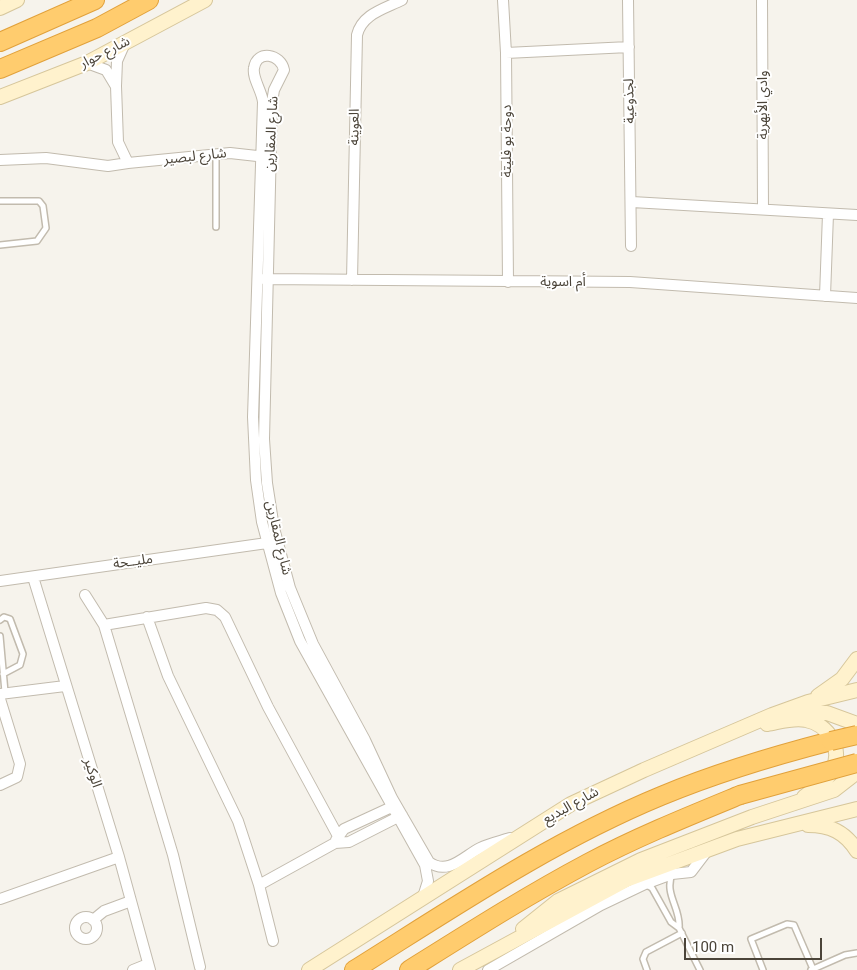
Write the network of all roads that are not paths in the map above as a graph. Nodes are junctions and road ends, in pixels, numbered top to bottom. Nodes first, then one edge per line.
1 (17, 0) edge
2 (95, 0) edge
3 (149, 0) edge
4 (205, 0) edge
5 (402, 0) edge
6 (503, 0) edge
7 (628, 0) edge
8 (762, 0) edge
9 (0, 8) edge
10 (0, 42) edge
11 (125, 43) junction
12 (629, 46) junction
13 (506, 53) junction
14 (87, 63) junction
15 (0, 69) edge
16 (116, 86) junction
17 (0, 97) edge
18 (216, 153) junction
19 (261, 156) junction
20 (0, 160) edge
21 (271, 163) junction
22 (128, 164) junction
23 (0, 202) edge
24 (632, 202) junction
25 (763, 209) junction
26 (828, 214) junction
27 (857, 215) edge
28 (216, 226) dead end
29 (0, 245) edge
30 (631, 246) dead end
31 (263, 278) junction
32 (352, 280) junction
33 (508, 282) junction
34 (825, 296) junction
35 (857, 298) edge
36 (272, 542) junction
37 (33, 577) junction
38 (0, 581) edge
39 (85, 595) dead end
40 (147, 618) junction
41 (0, 620) edge
42 (104, 625) junction
43 (0, 636) edge
44 (857, 660) edge
45 (3, 674) junction
46 (64, 686) junction
47 (857, 690) edge
48 (2, 695) edge
49 (808, 702) junction
50 (772, 715) junction
51 (857, 724) edge
52 (744, 728) junction
53 (857, 735) edge
54 (857, 763) edge
55 (857, 772) edge
56 (0, 785) edge
57 (795, 804) junction
58 (394, 806) junction
59 (857, 809) edge
60 (400, 816) junction
61 (780, 828) junction
62 (522, 836) junction
63 (337, 839) junction
64 (711, 847) junction
65 (857, 851) edge
66 (119, 857) junction
67 (672, 874) junction
68 (645, 884) junction
69 (259, 885) junction
70 (0, 898) edge
71 (131, 901) junction
72 (422, 901) junction
73 (93, 920) dead end
74 (681, 930) junction
75 (273, 941) dead end
76 (508, 944) junction
77 (857, 953) edge
78 (149, 967) edge
79 (200, 967) dead end
80 (494, 969) edge
81 (132, 970) edge
82 (309, 970) edge
83 (354, 970) edge
84 (409, 970) edge
85 (460, 970) edge
86 (647, 970) edge
87 (700, 970) edge
88 (764, 970) edge
89 (812, 970) edge

1 - 9 main road
2 - 10 highway
3 - 15 highway, شارع حوار
4 - 11 main road, شارع حوار
5 - 32 street, العوينة
6 - 13 street, دوحة بو فليتة
7 - 12 street, لجذوعية
8 - 25 street, وادي الأبهرية
11 - 14 main road, شارع حوار
11 - 16 street
12 - 13 street
12 - 24 street, لجذوعية
13 - 33 street, دوحة بو فليتة
14 - 16 street
14 - 17 main road, شارع حوار
16 - 22 street
18 - 19 street, شارع لبصير
18 - 22 street, شارع لبصير
18 - 28 lane
19 - 21 street
19 - 21 street, شارع المقارين
19 - 31 street, شارع المقارين
20 - 22 street, شارع لبصير
21 - 31 street, شارع المقارين
23 - 29 lane
24 - 25 street
24 - 30 street, لجذوعية
25 - 26 street
26 - 27 street
26 - 34 street
31 - 32 street, أم اسوية
31 - 36 street, شارع المقارين
32 - 33 street, أم اسوية
33 - 34 street, أم اسوية
34 - 35 street, أم اسوية
36 - 37 street, مليــحة
36 - 58 street, شارع المقارين
37 - 38 street, مليــحة
37 - 46 street, الوكير
39 - 42 street
40 - 42 street
40 - 63 street
40 - 69 street
41 - 45 lane
42 - 79 street
43 - 45 lane
44 - 49 main road
45 - 48 lane
46 - 48 street
46 - 66 street, الوكير
47 - 49 main road, شارع البديع
48 - 56 street
49 - 50 main road, شارع البديع
50 - 51 main road
50 - 52 main road, شارع البديع
52 - 57 main road
52 - 62 main road, شارع البديع
53 - 83 highway, شارع البديع, bridge
54 - 84 highway, bridge
55 - 57 main road
57 - 76 main road
58 - 60 street, شارع المقارين
58 - 63 street
59 - 61 main road
60 - 62 street, شارع المقارين
60 - 63 street
60 - 72 street, شارع المقارين
61 - 64 main road
61 - 65 main road
62 - 72 main road, شارع البديع
63 - 69 street
64 - 67 street
64 - 76 main road
66 - 70 street
66 - 71 street, الوكير
67 - 68 street
67 - 74 lane
68 - 74 lane
68 - 80 street
69 - 75 street
71 - 73 street
71 - 78 street, الوكير
72 - 82 main road, شارع البديع
74 - 86 lane
74 - 87 lane
76 - 85 main road
77 - 89 lane
78 - 81 street
88 - 89 lane

